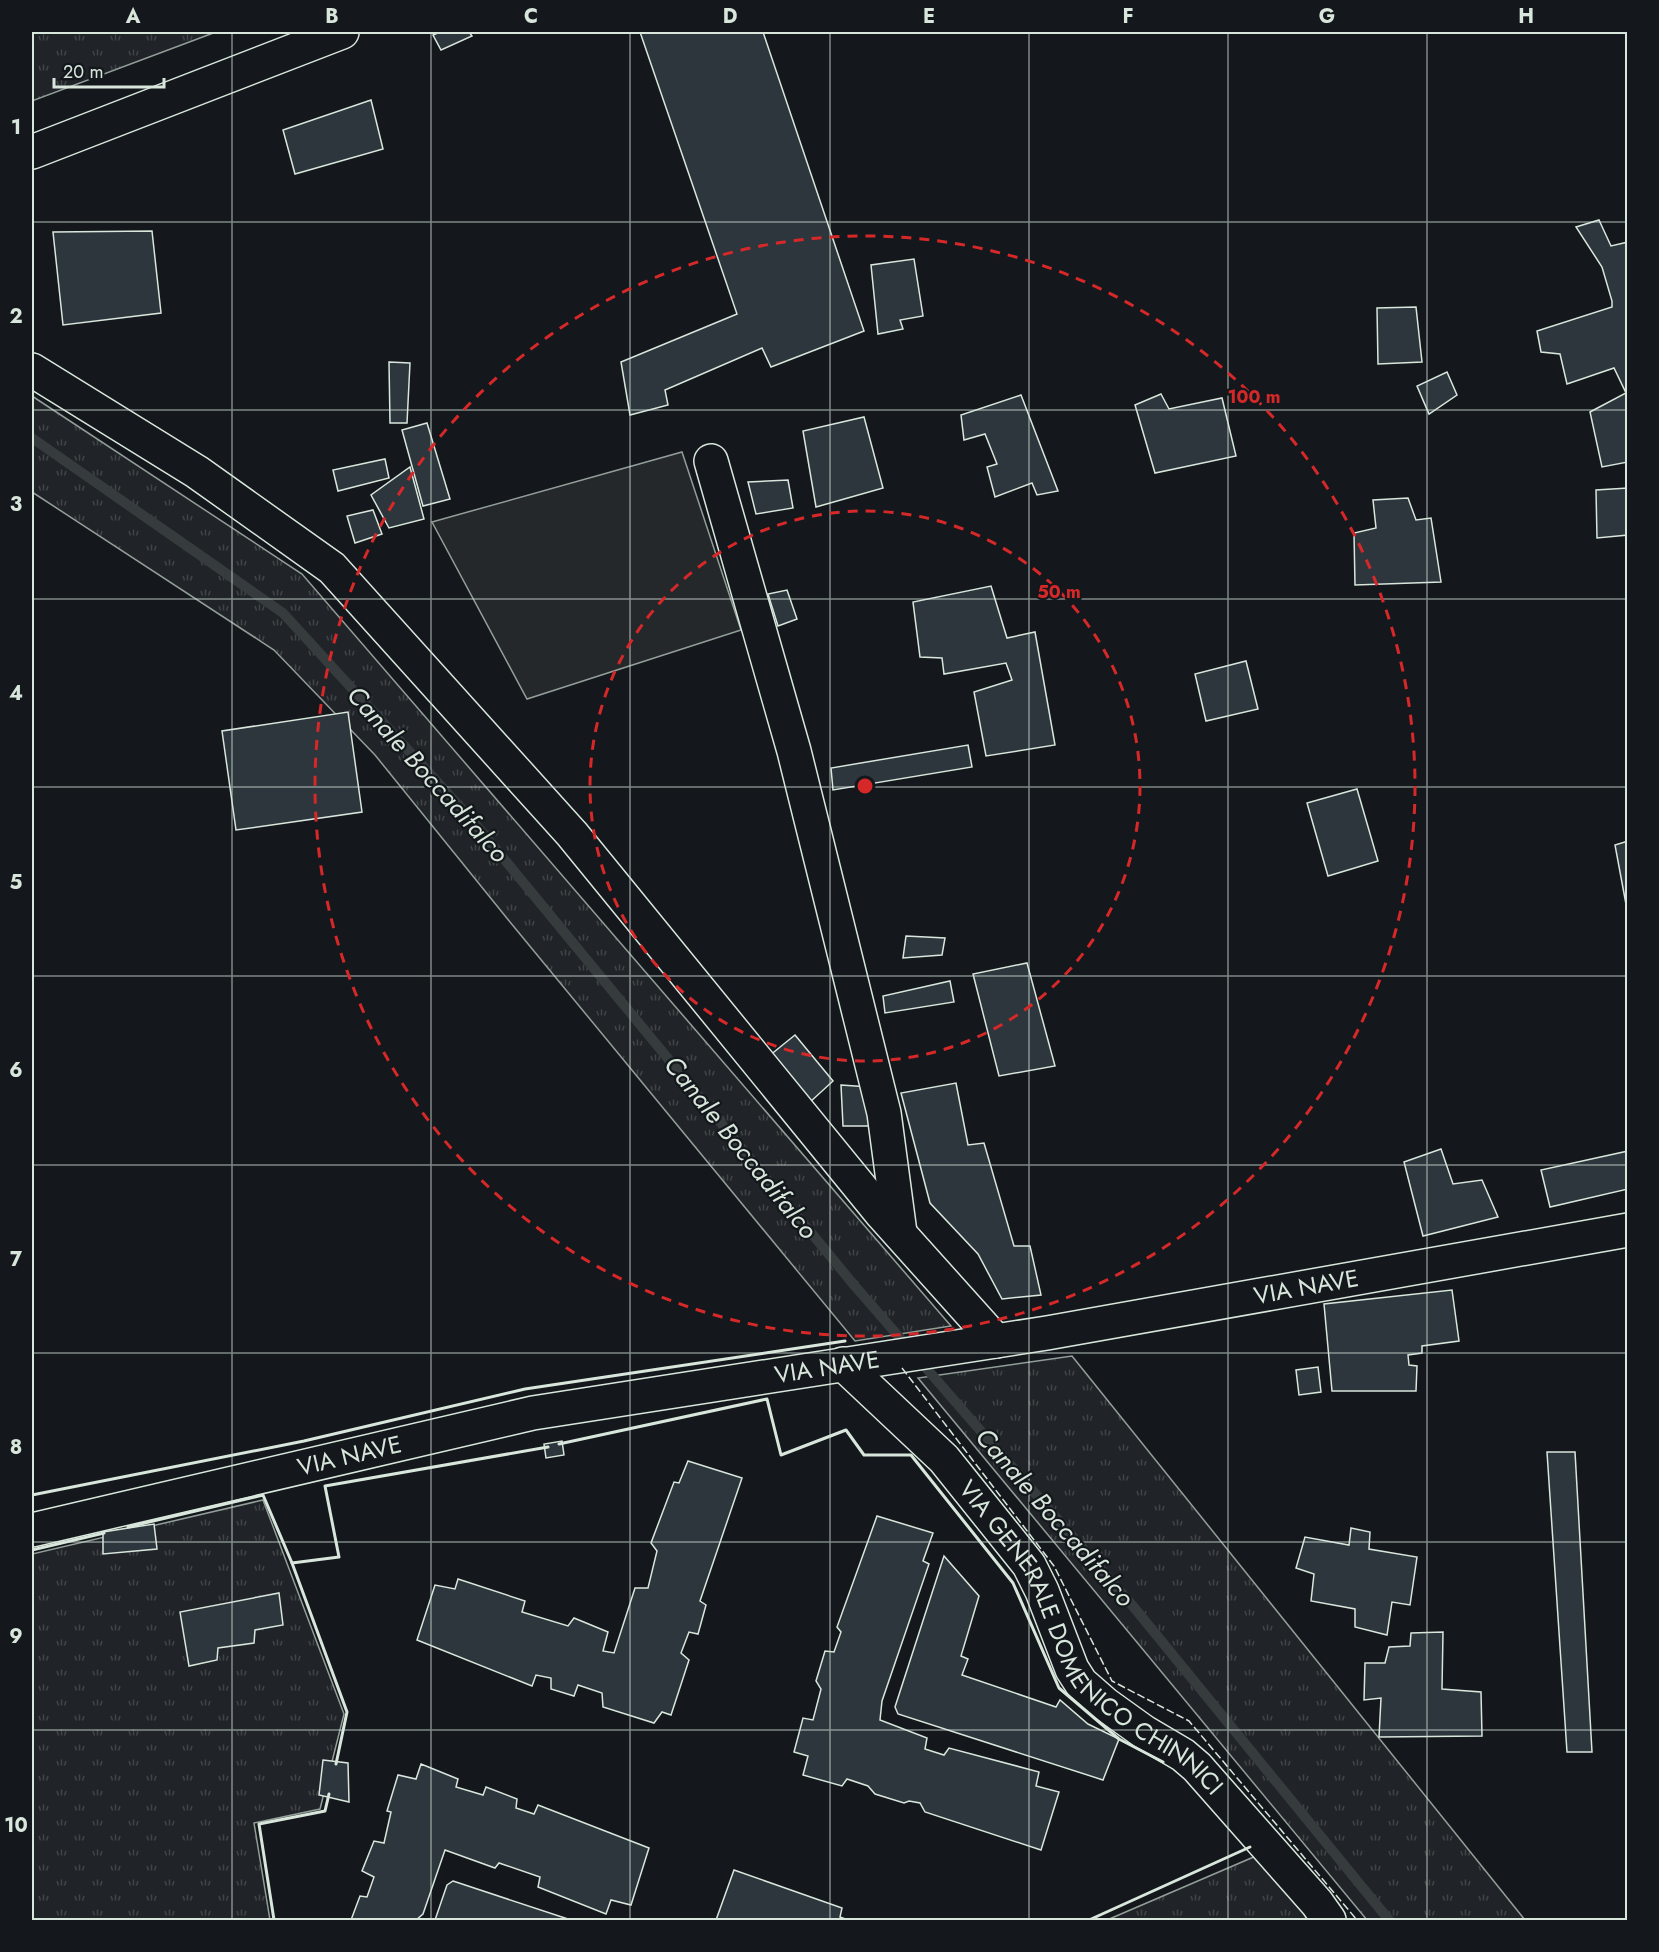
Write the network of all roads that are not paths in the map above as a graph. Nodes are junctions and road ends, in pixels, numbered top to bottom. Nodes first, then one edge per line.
1 (342, 32) edge
2 (32, 152) edge
3 (32, 370) edge
4 (711, 461) dead end
5 (1628, 1230) edge
6 (900, 1233) junction
7 (996, 1341) junction
8 (854, 1363) junction
9 (32, 1530) edge
10 (1329, 1920) edge

1 - 2 street
3 - 6 street
4 - 6 street
5 - 7 street, VIA NAVE
6 - 7 street
7 - 8 street, VIA NAVE
8 - 9 street, VIA NAVE
8 - 10 street, VIA GENERALE DOMENICO CHINNICI

